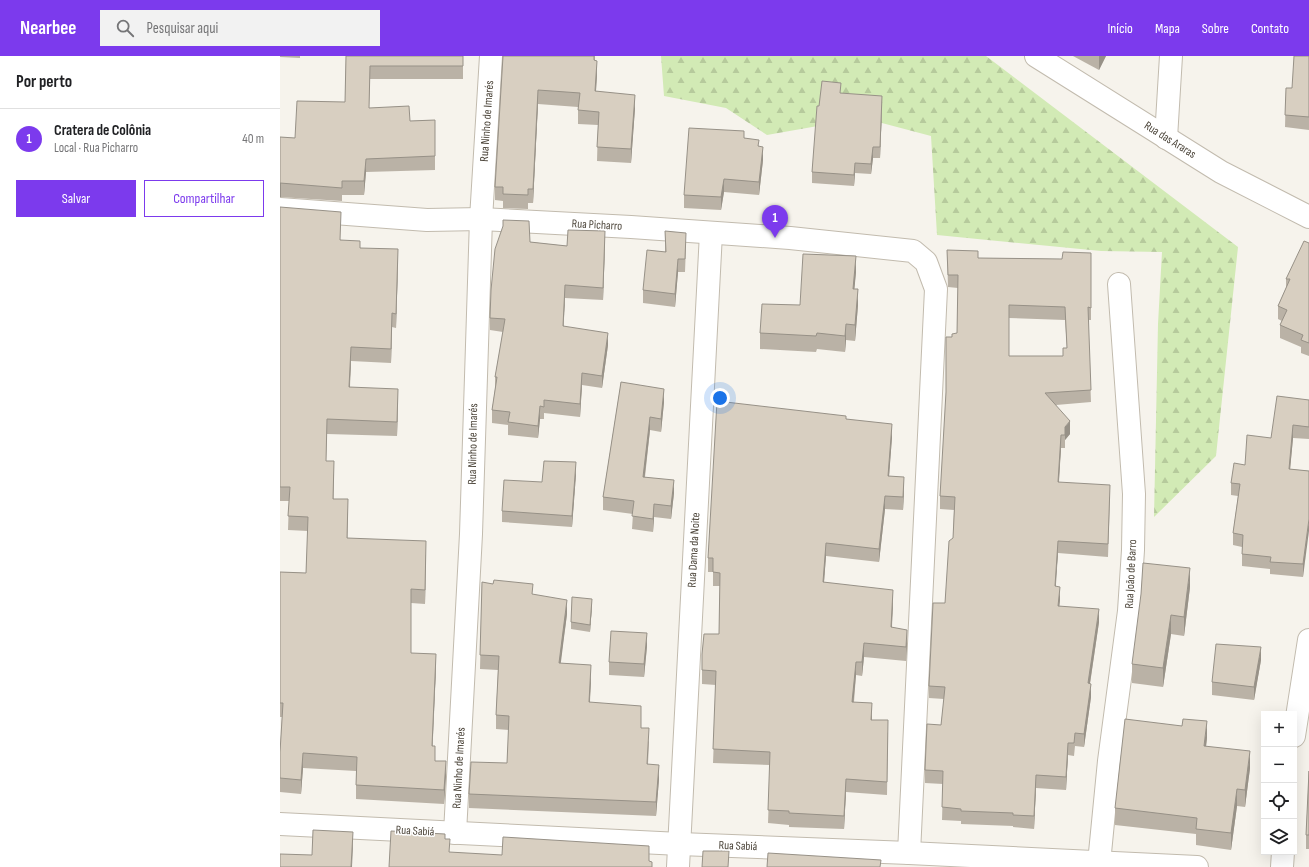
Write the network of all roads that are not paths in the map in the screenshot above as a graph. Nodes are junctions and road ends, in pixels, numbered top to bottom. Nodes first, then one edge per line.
1 (491, 56) edge
2 (1036, 56) edge
3 (1171, 56) edge
4 (1166, 138) junction
5 (280, 210) edge
6 (1309, 217) edge
7 (480, 219) junction
8 (711, 233) junction
9 (1119, 284) dead end
10 (1309, 643) edge
11 (1297, 717) edge
12 (280, 824) edge
13 (455, 833) junction
14 (680, 844) junction
15 (909, 853) junction
16 (1283, 855) edge
17 (1099, 863) junction
18 (678, 867) edge
19 (1197, 867) edge
20 (1282, 867) edge

1 - 7 street, Rua Ninho de Imarés
2 - 4 street, Rua das Araras
3 - 4 street
4 - 6 street, Rua das Araras
5 - 7 street, Rua Picharro
7 - 8 street, Rua Picharro
7 - 13 street, Rua Ninho de Imarés
8 - 14 street, Rua Dama da Noite
8 - 15 street, Rua Picharro
9 - 17 street, Rua João de Barro
10 - 11 street
12 - 13 street, Rua Sabiá
13 - 14 street, Rua Sabiá
14 - 15 street, Rua Sabiá
14 - 18 street, Rua Dama da Noite
15 - 17 street, Rua Sabiá
16 - 20 street
17 - 19 street, Rua Sabiá

